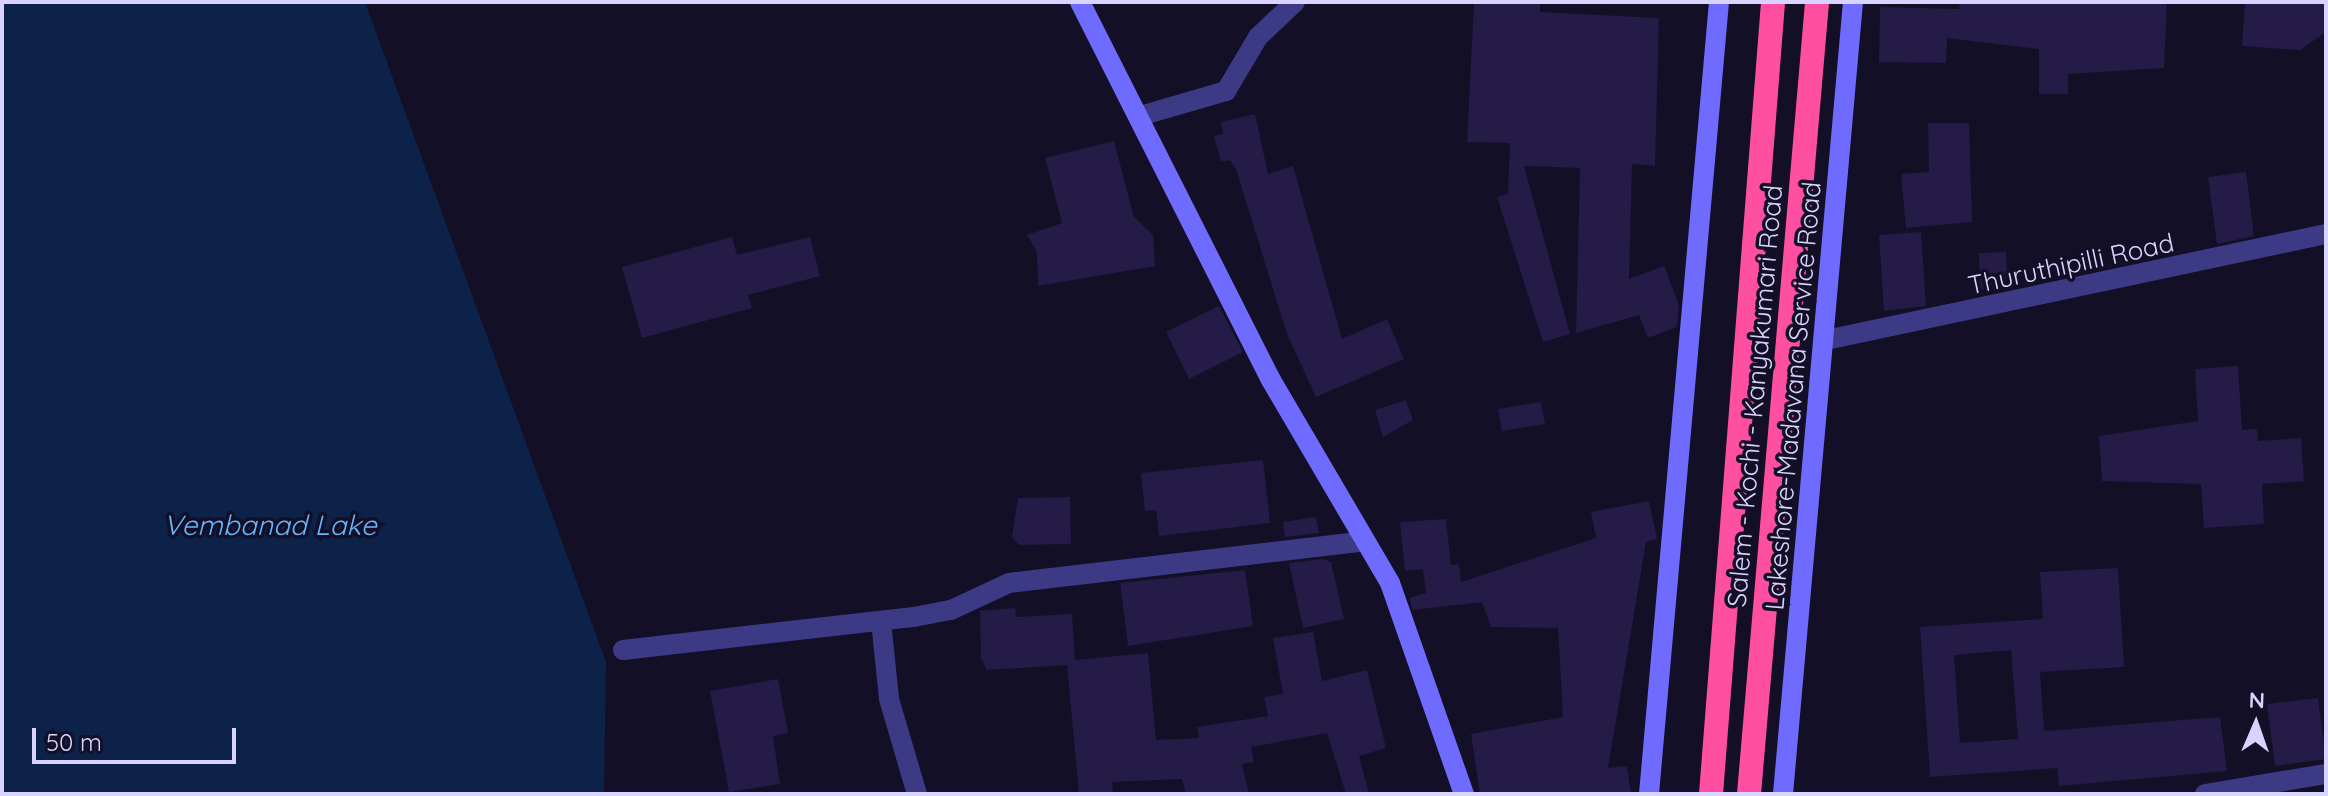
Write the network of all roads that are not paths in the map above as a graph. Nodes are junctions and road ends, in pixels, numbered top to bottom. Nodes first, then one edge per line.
1 (1080, 2) edge
2 (1295, 2) edge
3 (1719, 2) edge
4 (1773, 2) edge
5 (1817, 2) edge
6 (1853, 2) edge
7 (1140, 116) junction
8 (2326, 234) edge
9 (1826, 340) junction
10 (1365, 541) junction
11 (881, 621) junction
12 (623, 650) dead end
13 (2326, 774) edge
14 (917, 794) edge
15 (1464, 794) edge
16 (1649, 794) edge
17 (1711, 794) edge
18 (1749, 794) edge
19 (1783, 794) edge
20 (2205, 794) edge

1 - 7 street
2 - 7 street
3 - 16 street
4 - 17 highway, Salem - Kochi - Kanyakumari Road
5 - 18 highway, Salem - Kochi - Kanyakumari Road
6 - 9 street, Lakeshore-Madavana Service Road
7 - 10 street
8 - 9 street, Thuruthipilli Road
9 - 19 street, Lakeshore-Madavana Service Road
10 - 11 street
10 - 15 street
11 - 12 street
11 - 14 street
13 - 20 street

